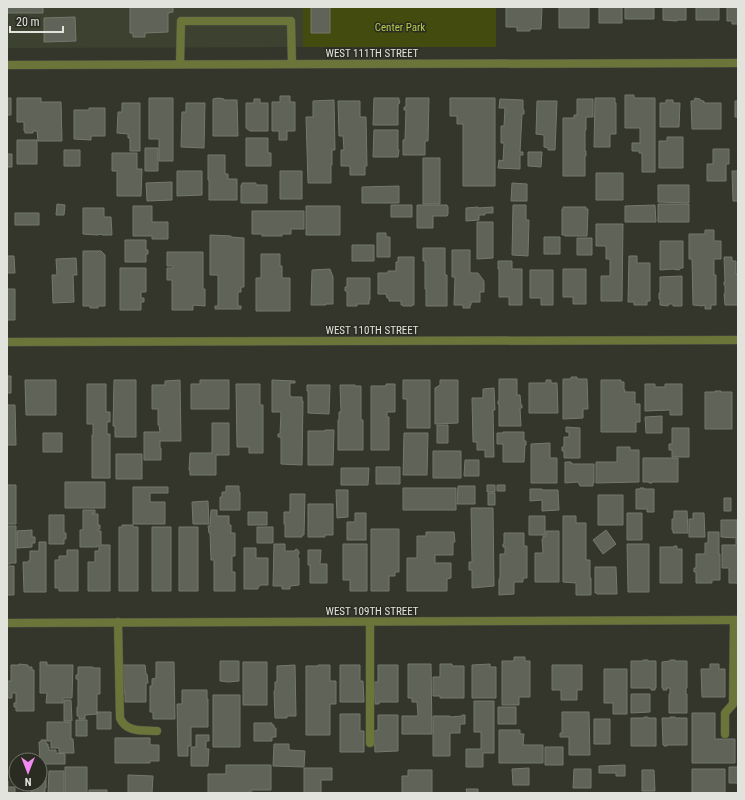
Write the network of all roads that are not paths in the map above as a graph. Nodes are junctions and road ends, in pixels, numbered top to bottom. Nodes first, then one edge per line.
1 (738, 63) edge
2 (180, 64) junction
3 (292, 64) junction
4 (7, 65) edge
5 (738, 340) edge
6 (7, 342) edge
7 (736, 620) edge
8 (118, 622) junction
9 (370, 622) junction
10 (7, 623) edge
11 (157, 731) dead end
12 (725, 734) dead end
13 (370, 743) dead end

1 - 3 street, WEST 111TH STREET
2 - 3 street, WEST 111TH STREET
2 - 3 street
2 - 4 street, WEST 111TH STREET
5 - 6 street, WEST 110TH STREET
7 - 9 street, WEST 109TH STREET
7 - 12 street
8 - 9 street, WEST 109TH STREET
8 - 10 street, WEST 109TH STREET
8 - 11 street
9 - 13 street

